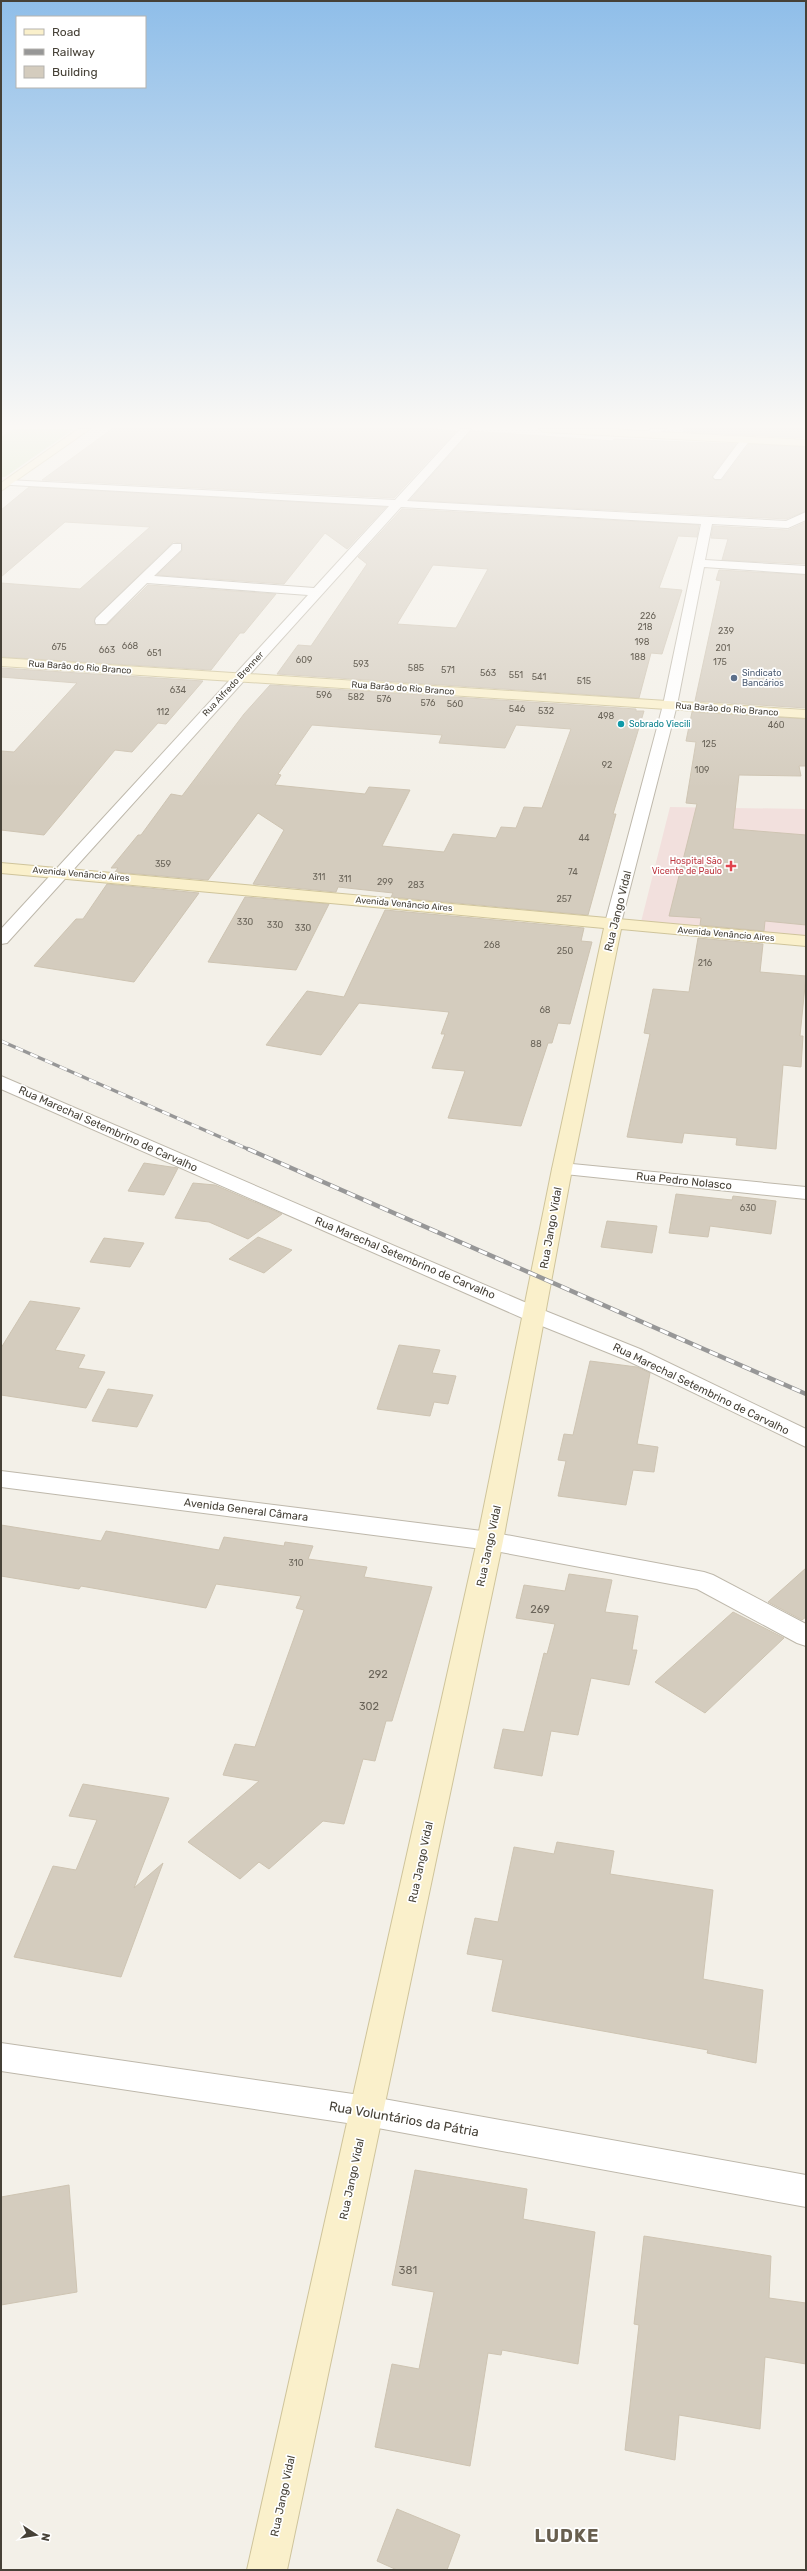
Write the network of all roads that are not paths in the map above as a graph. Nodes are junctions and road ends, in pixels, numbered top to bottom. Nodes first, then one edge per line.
1 (174, 549) edge
2 (358, 549) edge
3 (702, 549) edge
4 (699, 563) junction
5 (806, 570) edge
6 (142, 579) junction
7 (318, 592) junction
8 (101, 620) dead end
9 (1, 662) edge
10 (238, 678) junction
11 (670, 705) junction
12 (806, 714) edge
13 (1, 868) edge
14 (61, 872) junction
15 (1, 882) edge
16 (50, 886) junction
17 (359, 907) junction
18 (612, 930) junction
19 (1, 940) edge
20 (806, 941) edge
21 (806, 954) edge
22 (1, 1082) edge
23 (562, 1169) junction
24 (806, 1193) edge
25 (535, 1315) junction
26 (806, 1439) edge
27 (1, 1479) edge
28 (490, 1541) junction
29 (806, 1636) edge
30 (1, 2057) edge
31 (367, 2111) junction
32 (806, 2191) edge
33 (267, 2570) edge

1 - 6 street
2 - 7 street, Rua Alfredo Brenner
3 - 4 street, Rua Jango Vidal
4 - 5 street
4 - 11 street, Rua Jango Vidal
6 - 7 street
6 - 8 street
7 - 10 street, Rua Alfredo Brenner
9 - 10 street, Rua Barão do Rio Branco
10 - 11 street, Rua Barão do Rio Branco
10 - 14 street, Rua Alfredo Brenner
11 - 12 street, Rua Barão do Rio Branco
11 - 18 street, Rua Jango Vidal
13 - 14 street, Avenida Venâncio Aires
14 - 16 street, Rua Alfredo Brenner
14 - 17 street, Avenida Venâncio Aires
15 - 16 street, Avenida Venâncio Aires
16 - 17 street, Avenida Venâncio Aires
16 - 19 street, Rua Alfredo Brenner
17 - 18 street, Avenida Venâncio Aires
18 - 20 street, Avenida Venâncio Aires
18 - 21 street, Avenida Venâncio Aires
18 - 23 street, Rua Jango Vidal
22 - 25 street, Rua Marechal Setembrino de Carvalho
23 - 24 street, Rua Pedro Nolasco
23 - 25 street, Rua Jango Vidal
25 - 26 street, Rua Marechal Setembrino de Carvalho
25 - 28 street, Rua Jango Vidal
27 - 28 street, Avenida General Câmara
28 - 29 street, Avenida General Câmara
28 - 31 street, Rua Jango Vidal
30 - 31 street, Rua Voluntários da Pátria
31 - 32 street, Rua Voluntários da Pátria
31 - 33 street, Rua Jango Vidal

